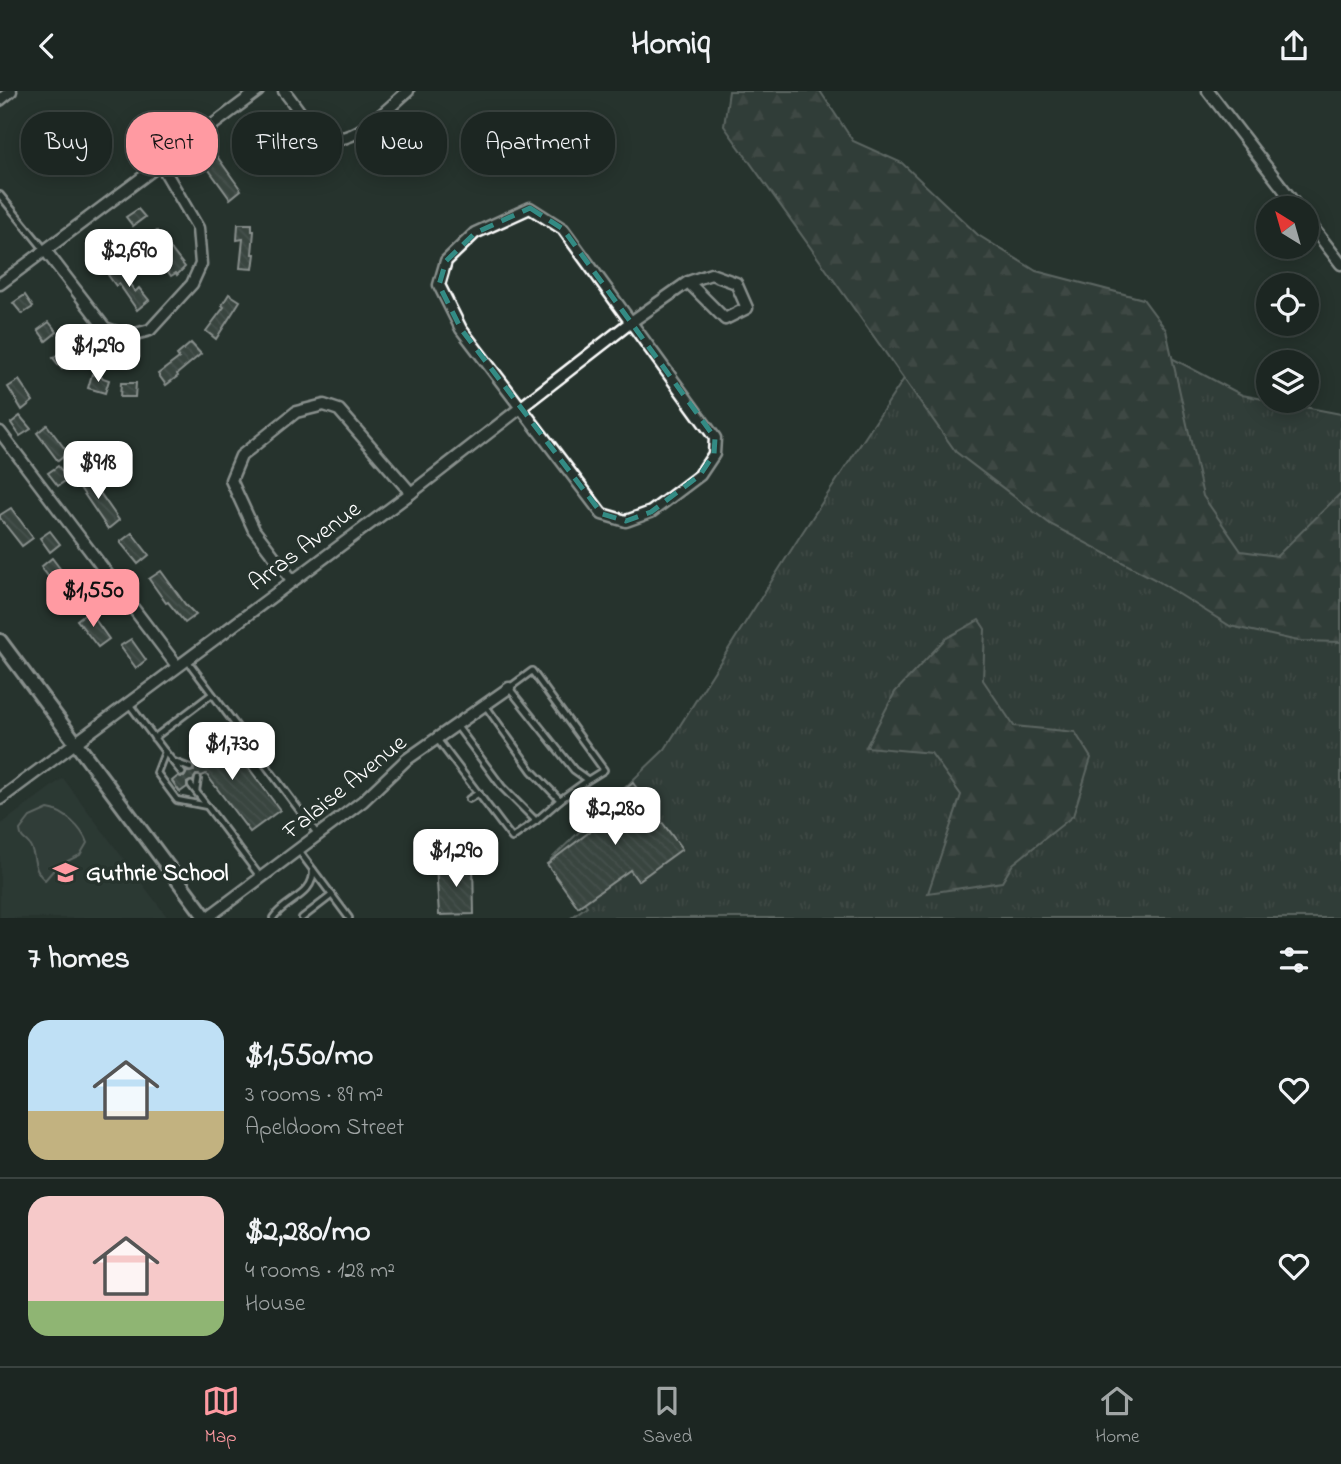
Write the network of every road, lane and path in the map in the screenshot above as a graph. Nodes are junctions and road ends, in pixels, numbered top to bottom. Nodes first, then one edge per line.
1 (11, 91) edge
2 (258, 91) edge
3 (284, 91) edge
4 (408, 91) edge
5 (1208, 91) edge
6 (0, 100) edge
7 (218, 120) edge
8 (144, 175) edge
9 (167, 175) edge
10 (0, 195) edge
11 (1289, 196) edge
12 (1320, 237) edge
13 (45, 250) junction
14 (1341, 264) edge
15 (688, 282) junction
16 (0, 284) edge
17 (631, 322) junction
18 (519, 408) junction
19 (0, 432) edge
20 (411, 493) junction
21 (292, 580) junction
22 (0, 641) edge
23 (186, 659) junction
24 (177, 666) junction
25 (509, 688) junction
26 (212, 694) junction
27 (128, 703) junction
28 (485, 705) junction
29 (456, 724) junction
30 (154, 738) junction
31 (437, 738) junction
32 (77, 743) junction
33 (165, 752) junction
34 (173, 762) junction
35 (190, 768) dead end
36 (182, 773) dead end
37 (198, 779) dead end
38 (588, 780) junction
39 (191, 785) dead end
40 (196, 792) junction
41 (479, 793) junction
42 (0, 799) edge
43 (469, 799) dead end
44 (560, 800) junction
45 (207, 806) junction
46 (536, 821) junction
47 (319, 836) junction
48 (299, 851) junction
49 (313, 869) junction
50 (262, 879) junction
51 (332, 895) junction
52 (207, 918) edge
53 (273, 918) edge
54 (302, 918) edge
55 (349, 918) edge

1 - 6 street
2 - 7 street
3 - 4 street
5 - 11 street
8 - 13 street
9 - 13 street
10 - 13 lane
12 - 14 street
13 - 16 street
15 - 15 street
15 - 17 street, Arras Avenue
17 - 18 street, Arras Avenue
17 - 18 street
17 - 18 street
18 - 20 street, Arras Avenue
19 - 24 street
20 - 21 street, Arras Avenue
20 - 21 street
21 - 23 street, Arras Avenue
22 - 32 street
23 - 24 street, Arras Avenue
23 - 26 lane
24 - 27 street, Arras Avenue
25 - 28 street, Falaise Avenue
25 - 38 lane
25 - 38 lane
26 - 30 lane
26 - 47 lane
27 - 30 lane
27 - 32 street, Arras Avenue
28 - 29 street, Falaise Avenue
28 - 44 lane
29 - 31 street, Falaise Avenue
29 - 46 lane
30 - 33 lane
31 - 41 lane
31 - 47 street, Falaise Avenue
32 - 42 street, Arras Avenue
32 - 52 street
33 - 34 lane
33 - 45 lane
34 - 35 lane
34 - 36 lane
37 - 40 lane
38 - 44 lane
39 - 40 lane
40 - 45 lane
41 - 43 lane
41 - 46 lane
44 - 46 lane
45 - 50 lane
47 - 48 street, Falaise Avenue
48 - 49 lane
48 - 50 street, Falaise Avenue
49 - 51 lane
49 - 53 lane
50 - 52 street, Falaise Avenue
51 - 54 lane
51 - 55 lane

